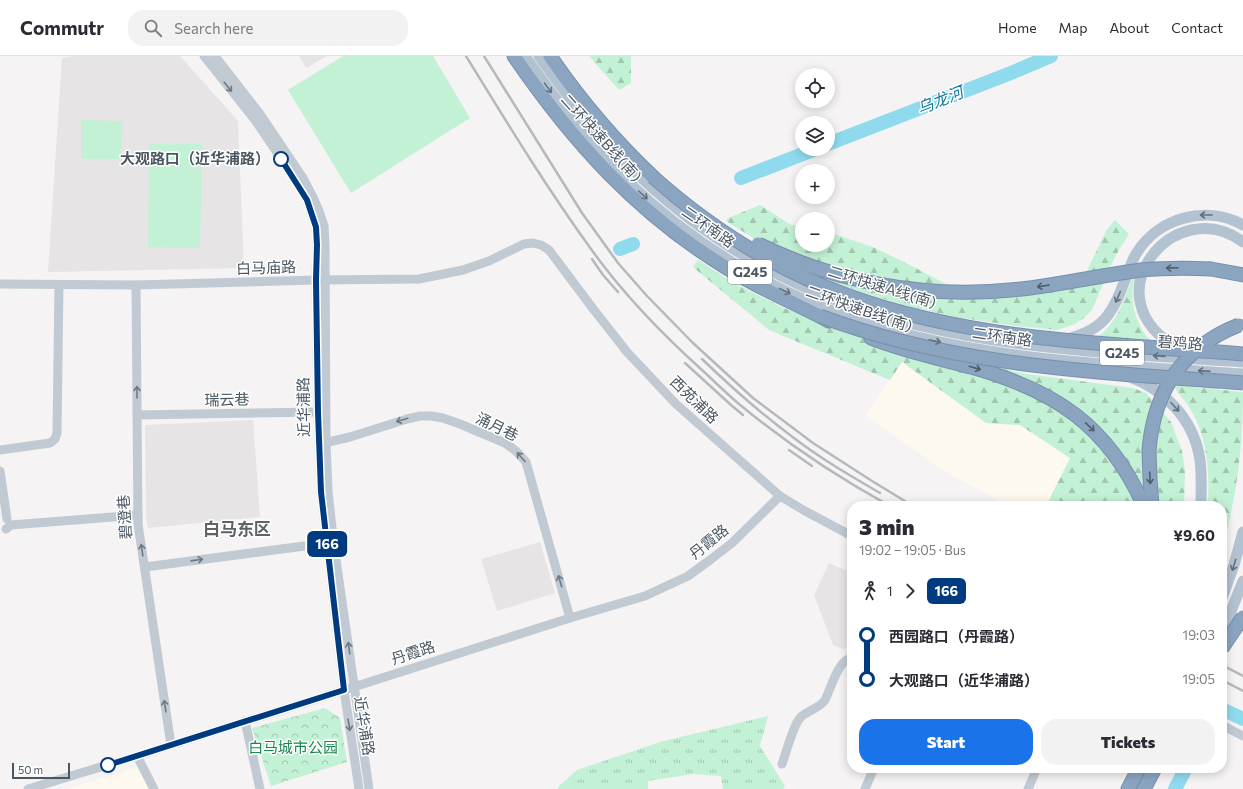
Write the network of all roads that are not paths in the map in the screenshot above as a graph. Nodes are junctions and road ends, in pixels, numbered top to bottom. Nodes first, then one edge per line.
1 (204, 56) edge
2 (215, 56) edge
3 (514, 56) edge
4 (525, 56) edge
5 (539, 56) edge
6 (550, 56) edge
7 (653, 177) junction
8 (1243, 226) edge
9 (1243, 242) edge
10 (548, 250) joint
11 (1243, 275) edge
12 (320, 280) junction
13 (0, 284) edge
14 (59, 285) junction
15 (136, 285) junction
16 (820, 316) junction
17 (1243, 324) edge
18 (1018, 343) junction
19 (1243, 354) edge
20 (1050, 358) junction
21 (1226, 361) junction
22 (1243, 362) edge
23 (1243, 374) edge
24 (1243, 383) edge
25 (318, 412) junction
26 (137, 415) junction
27 (322, 444) junction
28 (0, 450) edge
29 (0, 471) edge
30 (780, 496) junction
31 (1141, 501) edge
32 (1152, 501) edge
33 (1201, 501) edge
34 (138, 515) junction
35 (7, 519) dead end
36 (6, 529) dead end
37 (1243, 532) edge
38 (847, 533) edge
39 (327, 543) junction
40 (144, 567) junction
41 (1243, 581) edge
42 (1227, 584) edge
43 (1243, 602) edge
44 (1243, 617) edge
45 (570, 618) junction
46 (1227, 622) edge
47 (1243, 625) edge
48 (1227, 627) edge
49 (1227, 636) edge
50 (1227, 641) edge
51 (847, 659) edge
52 (354, 686) junction
53 (344, 690) junction
54 (245, 721) junction
55 (1227, 728) edge
56 (1243, 736) edge
57 (171, 744) junction
58 (137, 756) junction
59 (782, 764) dead end
60 (872, 773) edge
61 (1035, 773) edge
62 (1132, 773) edge
63 (1136, 773) edge
64 (1152, 773) edge
65 (1156, 773) edge
66 (28, 789) edge
67 (154, 789) edge
68 (260, 789) edge
69 (359, 789) edge
70 (369, 789) edge
71 (865, 789) edge
72 (1028, 789) edge
73 (1124, 789) edge
74 (1128, 789) edge
75 (1144, 789) edge
76 (1148, 789) edge

1 -> 12 street, 近华浦路
2 - 12 street, 近华浦路
3 - 16 highway, 二环快速B线(南)
4 -> 20 main road, 二环南路 / G245
5 - 18 main road, 二环南路 / G245
6 - 7 highway, 二环快速A线(南)
11 -> 7 highway, bridge
7 - 19 highway, 二环快速A线(南), bridge
8 -> 18 main road
9 - 21 main road
10 - 12 street, 白马庙路
10 - 30 street, 西苑浦路
12 - 15 street, 白马庙路
12 - 25 street, 近华浦路
12 - 27 street, 近华浦路
13 - 14 street, 白马庙路
14 - 15 street, 白马庙路
14 - 28 street
26 -> 15 street, 碧澄巷
16 - 24 highway, 二环快速B线(南), bridge
16 -> 31 highway, bridge
17 -> 32 highway, bridge
21 -> 18 main road, 碧鸡路 / G245
23 -> 20 main road, 碧鸡路 / G245
20 -> 33 main road
21 - 22 main road, 碧鸡路 / G245
25 - 26 street, 瑞云巷
25 - 27 street, 近华浦路
26 - 34 street, 碧澄巷
27 - 39 street, 近华浦路
45 -> 27 street, 涌月巷
52 -> 27 street, 近华浦路
29 - 35 street
30 - 38 street, 西苑浦路
30 - 45 street, 丹霞路
34 - 36 street
40 -> 34 street, 碧澄巷
37 -> 42 main road
40 -> 39 street
39 - 53 street, 近华浦路
57 -> 40 street, 碧澄巷
41 - 46 main road
43 - 48 main road
44 - 50 highway, bridge
45 - 52 street, 丹霞路
47 - 49 main road
51 - 59 street
52 - 53 street, 丹霞路
52 - 70 street, 近华浦路
53 - 54 street, 丹霞路
53 -> 69 street, 近华浦路
54 - 57 street, 丹霞路
54 - 68 street
55 - 56 street
57 - 58 street, 丹霞路
58 - 66 street, 丹霞路
58 - 67 street
60 - 71 street
61 - 72 street
62 - 73 main road
63 - 74 highway
64 - 75 highway
65 - 76 main road

